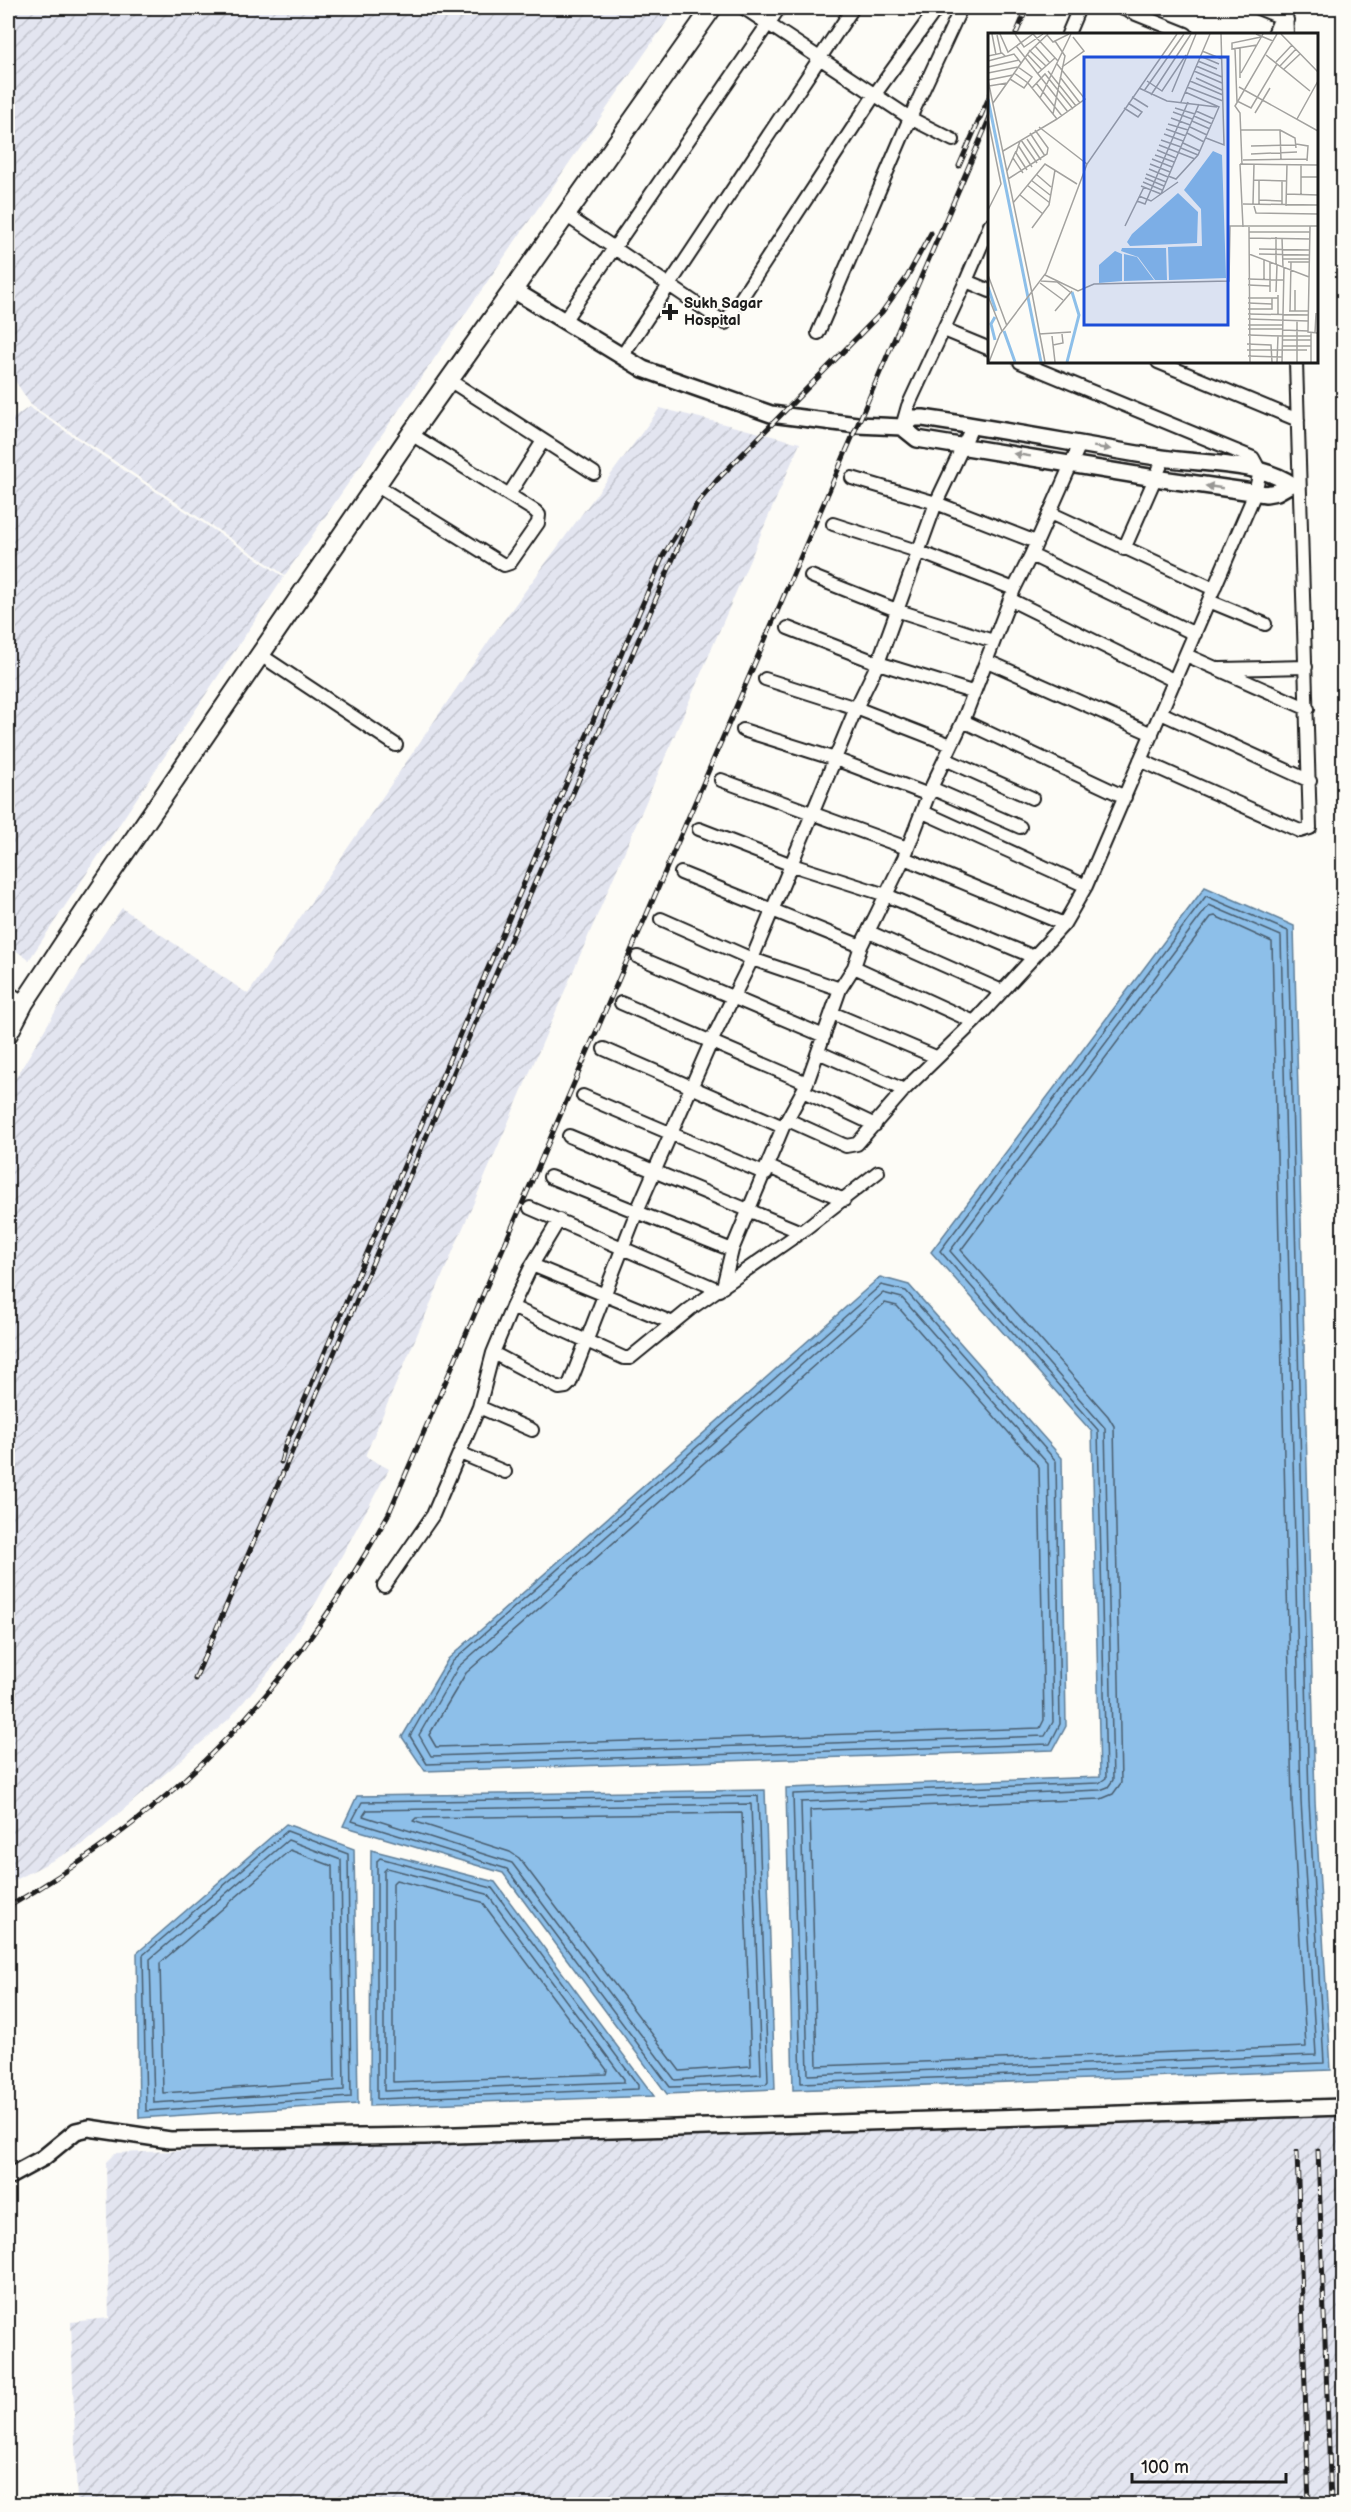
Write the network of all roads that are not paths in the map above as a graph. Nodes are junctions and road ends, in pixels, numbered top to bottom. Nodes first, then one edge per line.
1 (712, 8) edge
2 (744, 8) edge
3 (779, 8) edge
4 (853, 8) edge
5 (937, 8) edge
6 (962, 8) edge
7 (1079, 8) edge
8 (1121, 8) edge
9 (1258, 8) edge
10 (1285, 15) edge
11 (767, 25) junction
12 (1068, 33) edge
13 (1184, 33) edge
14 (1275, 33) edge
15 (1287, 33) edge
16 (818, 57) junction
17 (875, 94) junction
18 (910, 118) junction
19 (953, 140) dead end
20 (567, 216) junction
21 (988, 232) edge
22 (614, 248) junction
23 (966, 281) junction
24 (669, 285) junction
25 (988, 290) edge
26 (515, 291) junction
27 (564, 321) junction
28 (944, 330) junction
29 (818, 333) dead end
30 (988, 348) edge
31 (622, 356) junction
32 (1022, 363) edge
33 (1160, 363) edge
34 (1295, 363) edge
35 (449, 380) junction
36 (1298, 420) junction
37 (973, 425) junction
38 (902, 426) junction
39 (411, 434) junction
40 (543, 441) junction
41 (1080, 444) junction
42 (964, 446) junction
43 (1164, 458) junction
44 (1073, 464) junction
45 (1260, 471) junction
46 (594, 473) dead end
47 (852, 478) dead end
48 (1155, 478) junction
49 (377, 486) junction
50 (1255, 493) junction
51 (510, 494) junction
52 (936, 503) junction
53 (1050, 513) junction
54 (832, 524) dead end
55 (1036, 542) junction
56 (1124, 549) junction
57 (920, 552) junction
58 (1031, 555) junction
59 (811, 576) dead end
60 (1214, 589) junction
61 (1012, 594) junction
62 (1209, 601) junction
63 (899, 611) junction
64 (1265, 624) dead end
65 (788, 628) dead end
66 (1195, 634) junction
67 (993, 641) junction
68 (1186, 655) junction
69 (262, 656) junction
70 (987, 661) junction
71 (878, 663) junction
72 (1306, 667) junction
73 (1217, 669) junction
74 (765, 678) dead end
75 (1175, 681) junction
76 (972, 692) junction
77 (856, 708) junction
78 (1308, 709) junction
79 (1161, 713) junction
80 (963, 721) junction
81 (743, 730) dead end
82 (1152, 734) junction
83 (396, 745) dead end
84 (951, 745) junction
85 (835, 759) junction
86 (945, 759) junction
87 (1140, 760) junction
88 (721, 780) dead end
89 (1310, 781) junction
90 (930, 792) junction
91 (1125, 797) junction
92 (1032, 798) dead end
93 (923, 813) junction
94 (813, 815) junction
95 (1020, 827) dead end
96 (699, 829) dead end
97 (906, 853) junction
98 (792, 865) junction
99 (681, 873) dead end
100 (1086, 886) junction
101 (886, 895) junction
102 (772, 912) junction
103 (661, 919) dead end
104 (1064, 924) junction
105 (869, 932) junction
106 (861, 946) junction
107 (638, 957) dead end
108 (1034, 957) junction
109 (752, 959) junction
110 (854, 967) junction
111 (840, 989) junction
112 (1002, 991) junction
113 (8, 992) edge
114 (732, 997) junction
115 (24, 1003) junction
116 (621, 1004) dead end
117 (832, 1012) junction
118 (974, 1022) junction
119 (8, 1034) edge
120 (824, 1036) junction
121 (711, 1042) junction
122 (604, 1049) dead end
123 (818, 1052) junction
124 (936, 1057) junction
125 (693, 1087) junction
126 (805, 1087) junction
127 (904, 1090) junction
128 (583, 1096) dead end
129 (786, 1124) junction
130 (875, 1125) junction
131 (672, 1133) junction
132 (569, 1136) dead end
133 (767, 1170) junction
134 (878, 1172) dead end
135 (655, 1173) junction
136 (549, 1177) dead end
137 (844, 1200) junction
138 (530, 1208) dead end
139 (638, 1211) junction
140 (750, 1212) junction
141 (559, 1220) junction
142 (801, 1232) junction
143 (622, 1248) junction
144 (732, 1250) junction
145 (531, 1265) junction
146 (721, 1288) junction
147 (603, 1294) junction
148 (512, 1307) junction
149 (673, 1323) junction
150 (585, 1339) junction
151 (493, 1353) junction
152 (479, 1407) junction
153 (532, 1430) dead end
154 (460, 1453) junction
155 (505, 1472) dead end
156 (384, 1586) dead end
157 (1344, 2107) edge
158 (8, 2177) edge

1 - 20 main road
2 - 11 street
3 - 11 street
4 - 16 street
5 - 17 street
6 - 18 street
7 - 12 street
8 - 13 street
9 - 10 street
10 - 14 street
10 - 15 street
11 - 16 street
11 - 22 street
16 - 17 street
16 - 24 street
17 - 18 street
17 - 24 street
18 - 19 street
18 - 29 street
20 - 22 street
20 - 26 main road
21 - 23 street
22 - 24 street
22 - 27 street
23 - 25 street
23 - 28 street
24 - 31 street
26 - 27 street
26 - 35 main road
27 - 31 street
28 - 30 street
28 - 38 street
31 - 38 street
32 - 45 street
33 - 36 street
34 - 36 street
35 - 39 main road
35 - 40 street
36 - 72 street
37 - 38 street
37 - 41 street
37 - 42 street
38 - 42 street
39 - 49 main road
39 - 51 street
40 - 46 street
40 - 51 street
41 -> 43 street
41 - 44 street
44 -> 42 street
42 - 52 street
43 - 45 street
43 - 48 street
44 - 48 street
44 - 53 street
45 - 50 street
45 - 50 street
47 - 52 street
50 -> 48 street
48 - 56 street
49 - 51 street
49 - 69 main road
50 - 60 street
52 - 55 street
52 - 57 street
53 - 55 street
53 - 56 street
54 - 57 street
55 - 58 street
56 - 60 street
57 - 61 street
57 - 63 street
58 - 61 street
58 - 66 street
59 - 63 street
60 - 62 street
61 - 67 street
61 - 75 street
62 - 64 street
62 - 66 street
63 - 67 street
63 - 71 street
65 - 71 street
66 - 68 street
67 - 70 street
68 - 73 street
68 - 75 street
69 - 83 street
69 - 115 main road
70 - 76 street
70 - 82 street
71 - 76 street
71 - 77 street
72 - 73 street
72 - 78 street
73 - 78 street
74 - 77 street
75 - 79 street
76 - 80 street
77 - 84 street
77 - 85 street
78 - 89 street
79 - 82 street
79 - 89 street
80 - 84 street
80 - 91 street
81 - 85 street
82 - 87 street
84 - 86 street
85 - 90 street
85 - 94 street
86 - 90 street
86 - 92 street
87 - 89 street
87 - 91 street
88 - 94 street
90 - 93 street
90 - 95 street
91 - 100 street
93 - 97 street
93 - 100 street
94 - 97 street
94 - 98 street
96 - 98 street
97 - 101 street
97 - 104 street
98 - 101 street
98 - 102 street
99 - 102 street
100 - 104 street
101 - 105 street
101 - 108 street
102 - 106 street
102 - 109 street
103 - 109 street
104 - 108 street
105 - 106 street
105 - 112 street
106 - 110 street
107 - 114 street
108 - 112 street
109 - 111 street
109 - 114 street
110 - 111 street
110 - 118 street
111 - 117 street
112 - 118 street
113 - 115 street
114 - 120 street
114 - 121 street
115 - 119 main road
116 - 121 street
117 - 120 street
117 - 124 street
118 - 124 street
120 - 123 street
121 - 125 street
121 - 126 street
122 - 125 street
123 - 126 street
123 - 127 street
124 - 127 street
125 - 129 street
125 - 131 street
126 - 129 street
126 - 130 street
127 - 130 street
128 - 131 street
129 - 130 street
129 - 133 street
131 - 133 street
131 - 135 street
132 - 135 street
133 - 137 street
133 - 140 street
134 - 137 street
135 - 139 street
135 - 140 street
136 - 139 street
137 - 142 street
138 - 141 street
139 - 143 street
139 - 144 street
140 - 142 street
140 - 144 street
141 - 143 street
141 - 145 street
142 - 146 street
143 - 146 street
143 - 147 street
144 - 146 street
145 - 147 street
145 - 148 street
146 - 149 street
147 - 149 street
147 - 150 street
148 - 150 street
148 - 151 street
149 - 150 street
150 - 151 street
151 - 152 street
152 - 153 street
152 - 154 street
154 - 155 street
154 - 156 street
157 - 158 street

